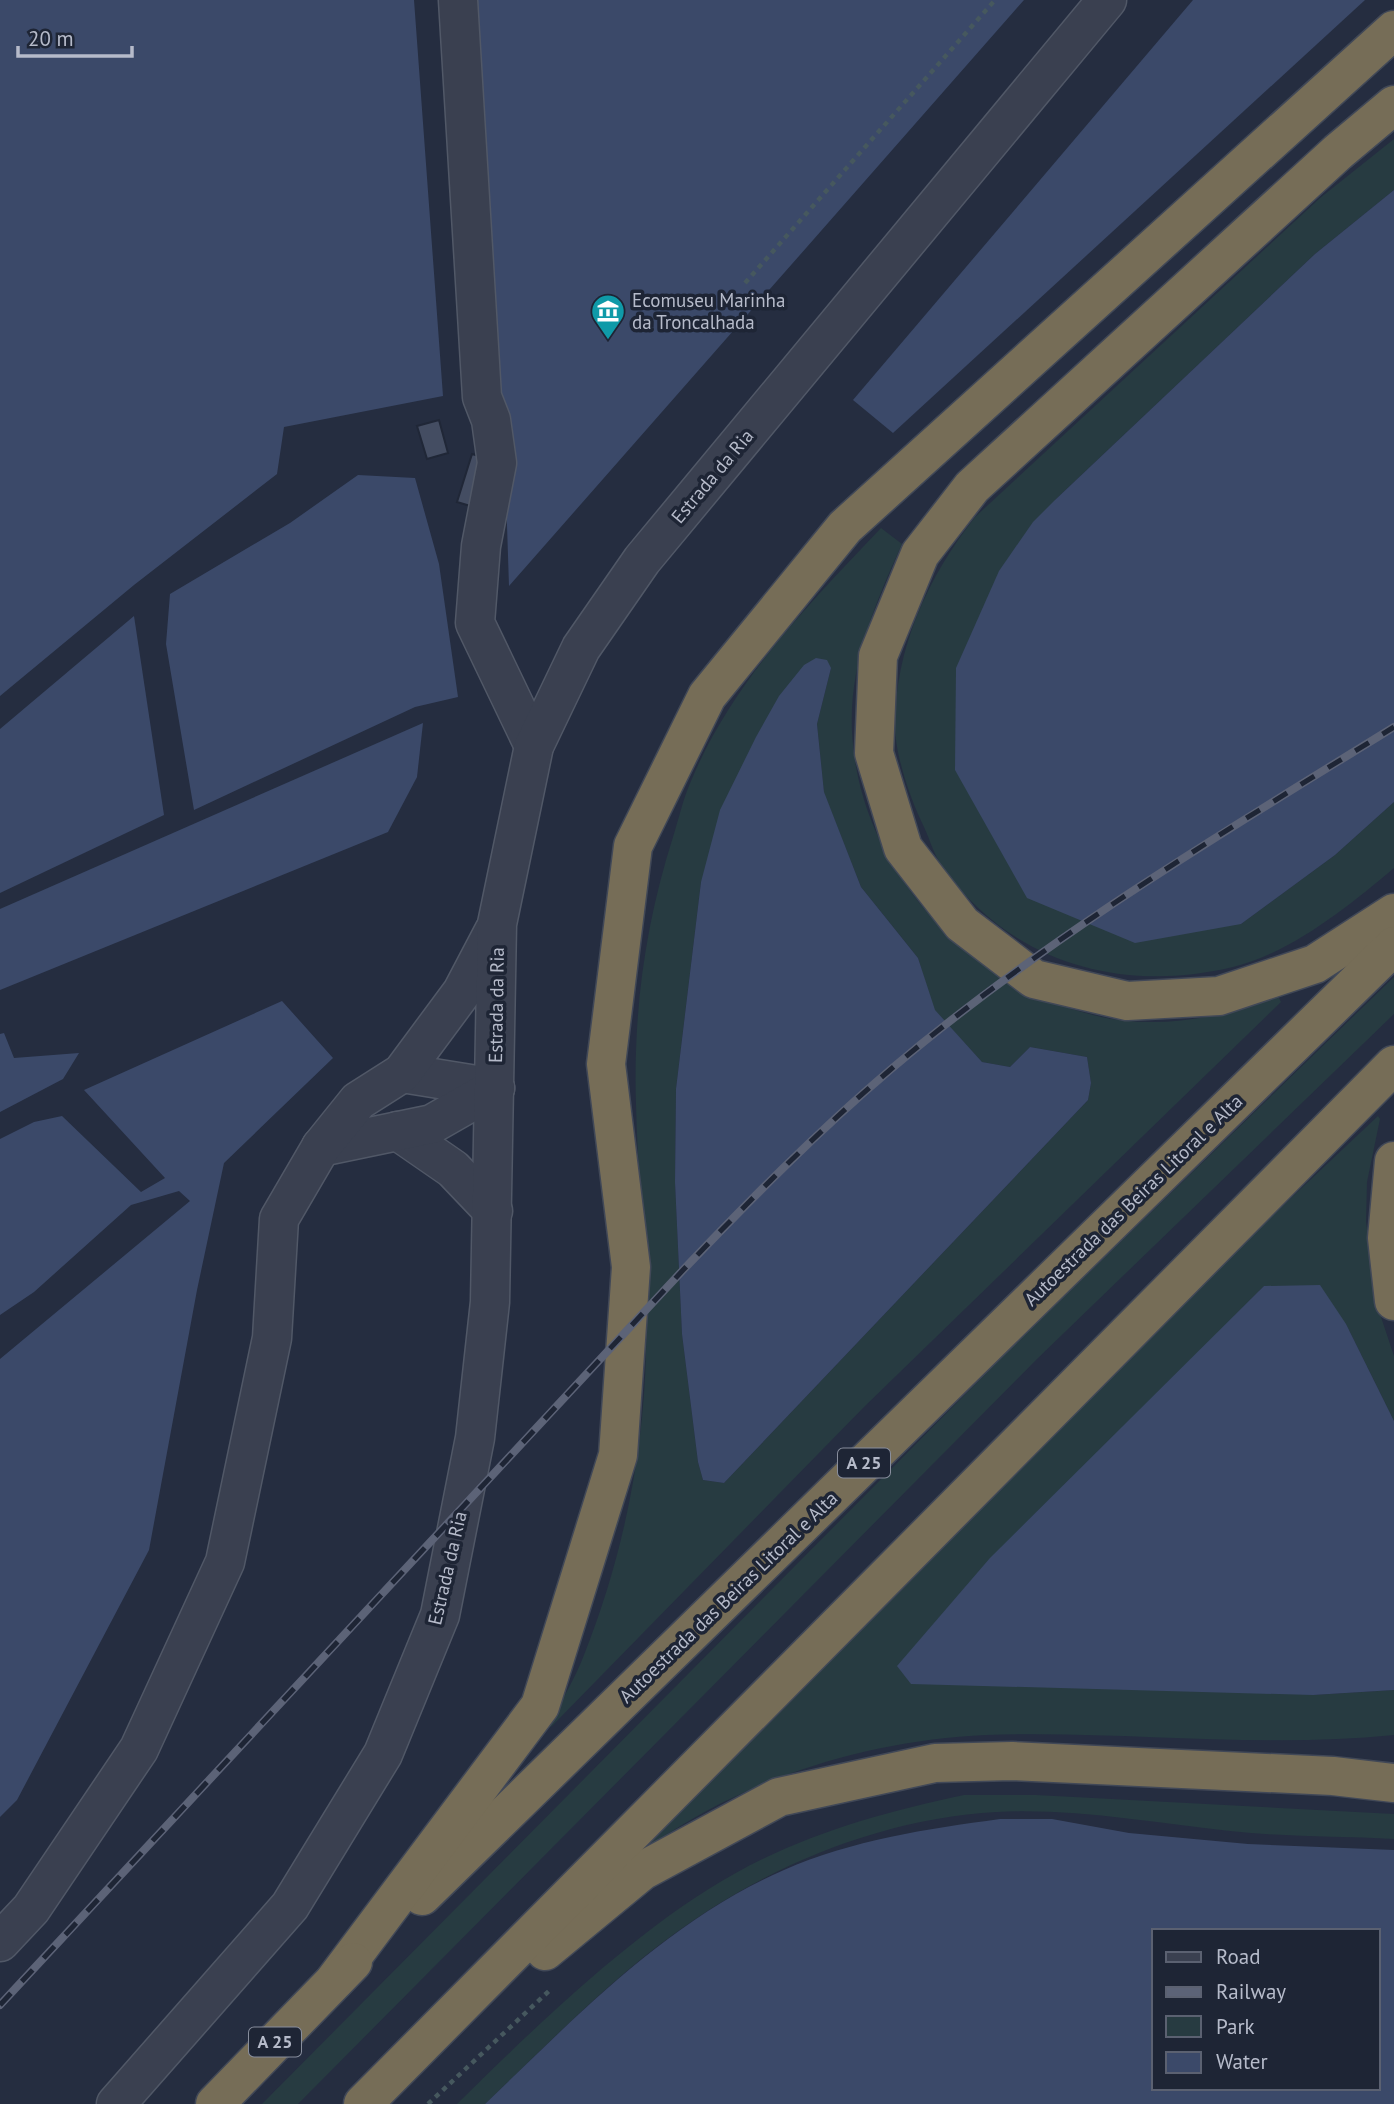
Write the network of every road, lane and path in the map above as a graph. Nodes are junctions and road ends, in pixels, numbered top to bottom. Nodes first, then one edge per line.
1 (458, 0) edge
2 (995, 0) edge
3 (1107, 0) edge
4 (1394, 30) edge
5 (1394, 105) edge
6 (745, 284) dead end
7 (534, 746) junction
8 (1394, 913) edge
9 (498, 924) junction
10 (1394, 946) edge
11 (1394, 1065) edge
12 (402, 1073) junction
13 (495, 1088) junction
14 (398, 1131) junction
15 (321, 1147) junction
16 (1394, 1161) edge
17 (493, 1211) junction
18 (1394, 1301) edge
19 (1394, 1760) edge
20 (1333, 1776) junction
21 (1394, 1783) edge
22 (0, 1942) edge
23 (335, 1980) junction
24 (551, 1989) dead end
25 (369, 2097) edge
26 (116, 2104) edge
27 (215, 2104) edge
28 (428, 2104) edge

1 - 7 street
2 - 6 path
3 - 7 street, Estrada da Ria
4 - 23 highway
5 - 8 highway
7 - 9 street, Estrada da Ria
9 - 12 street
9 - 13 street, Estrada da Ria
10 - 23 highway, Autoestrada das Beiras Litoral e Alta / A 25
11 - 25 highway
12 - 13 street
12 - 15 street
13 - 14 street
13 - 17 street, Estrada da Ria
14 - 15 street
14 - 17 street
15 - 22 street
16 - 18 highway
17 - 26 street, Estrada da Ria
19 - 20 highway
20 - 21 highway
20 - 25 highway
23 - 27 highway, Autoestrada das Beiras Litoral e Alta / A 25
24 - 28 path

